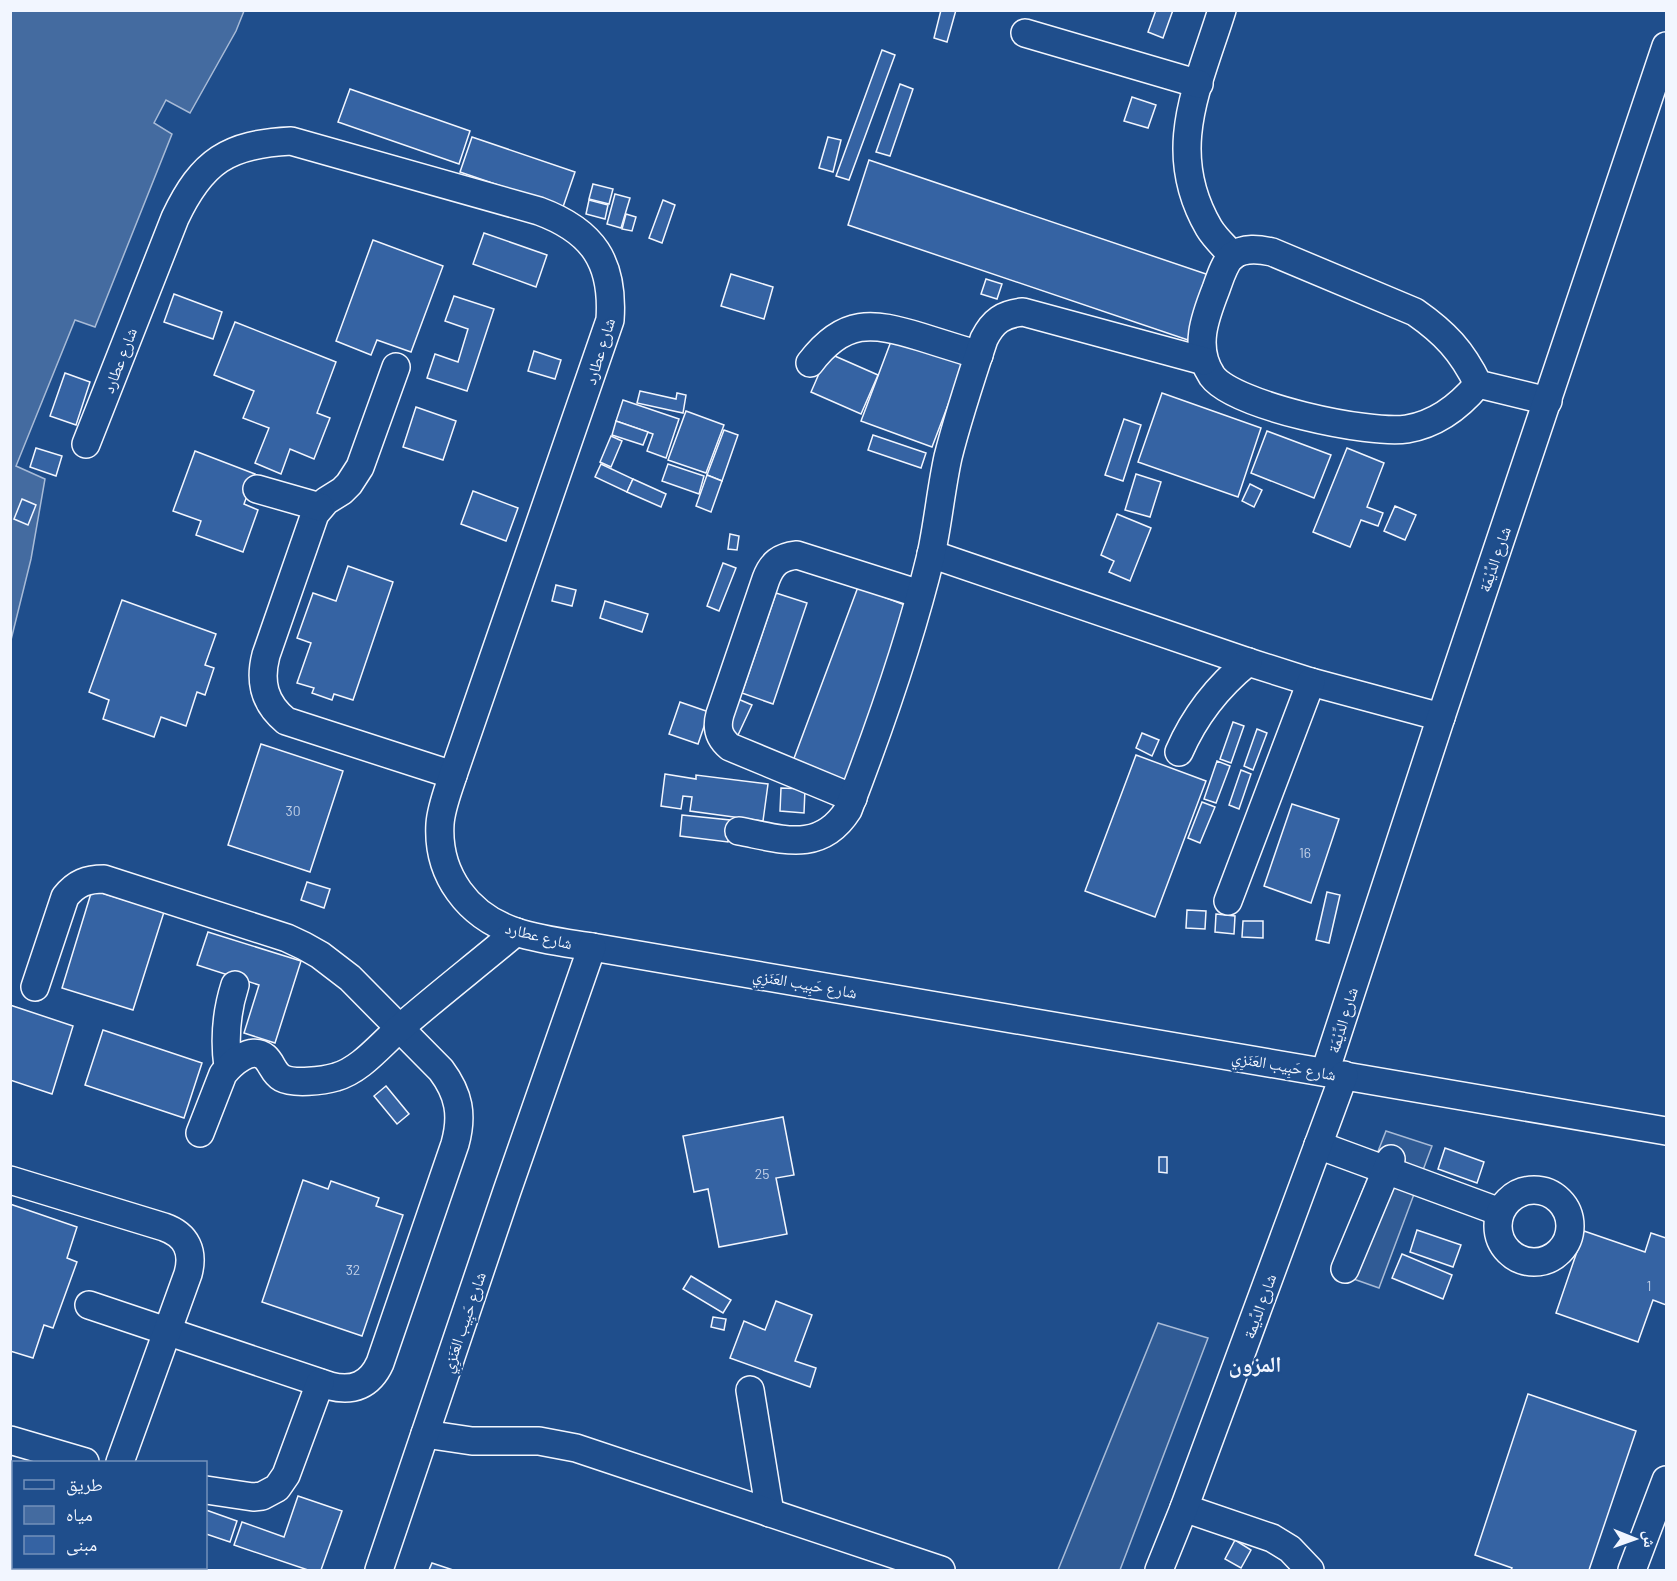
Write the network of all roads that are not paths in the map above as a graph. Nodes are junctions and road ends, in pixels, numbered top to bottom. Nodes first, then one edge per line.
1 (1222, 10) edge
2 (1025, 33) dead end
3 (1666, 46) edge
4 (1199, 84) junction
5 (1233, 256) junction
6 (979, 355) junction
7 (1204, 361) junction
8 (810, 363) dead end
9 (396, 367) dead end
10 (1478, 384) junction
11 (1548, 401) junction
12 (86, 444) dead end
13 (257, 489) dead end
14 (320, 507) junction
15 (931, 554) junction
16 (920, 594) junction
17 (1248, 662) junction
18 (1311, 682) junction
19 (1441, 717) junction
20 (1179, 752) dead end
21 (453, 775) junction
22 (852, 798) junction
23 (739, 831) dead end
24 (1228, 901) dead end
25 (516, 932) junction
26 (592, 947) junction
27 (235, 985) dead end
28 (35, 987) dead end
29 (399, 1028) junction
30 (228, 1067) junction
31 (1335, 1074) junction
32 (1666, 1131) edge
33 (200, 1133) dead end
34 (1318, 1145) junction
35 (1389, 1165) junction
36 (10, 1180) edge
37 (1500, 1212) dead end
38 (1345, 1269) dead end
39 (89, 1305) dead end
40 (169, 1331) junction
41 (320, 1383) junction
42 (750, 1390) dead end
43 (425, 1434) junction
44 (10, 1440) edge
45 (82, 1461) edge
46 (120, 1461) edge
47 (1666, 1480) edge
48 (207, 1490) edge
49 (1184, 1508) junction
50 (770, 1513) junction
51 (379, 1570) edge
52 (940, 1570) edge
53 (1159, 1570) edge
54 (1310, 1570) edge
55 (1632, 1570) edge

1 - 4 street
2 - 4 street
3 - 11 street, شارع الدِّيْمَة
4 - 5 street
5 - 7 street
5 - 10 street
6 - 7 street
6 - 8 street
6 - 15 street
7 - 10 street
9 - 14 street
10 - 11 street
11 - 19 street, شارع الدِّيْمَة
12 - 21 street, شارع عطارد
13 - 14 street
14 - 21 street
15 - 16 street
15 - 17 street
16 - 22 street
16 - 22 street
17 - 18 street
17 - 20 street
18 - 19 street
18 - 24 street
19 - 31 street, شارع الدِّيْمَة
21 - 25 street, شارع عطارد
22 - 23 street
25 - 26 street, شارع عطارد
25 - 29 street
26 - 31 street, شارع حَبِيب العَنَزِي
26 - 43 street, شارع حَبِيب العَنَزِي
27 - 30 street
28 - 29 street
29 - 30 street
29 - 41 street
30 - 33 street
31 - 32 street, شارع حَبِيب العَنَزِي
31 - 34 street, شارع الدِّيمة
34 - 35 street
34 - 49 street, شارع الدِّيمة
35 - 37 street
35 - 38 street
36 - 40 street
39 - 40 street
40 - 41 street
40 - 46 street
41 - 48 street
42 - 50 street
43 - 50 street
43 - 51 street, شارع حَبِيب العَنَزِي
44 - 45 street
47 - 55 street
49 - 53 street, شارع الدِّيمة
49 - 54 street
50 - 52 street

